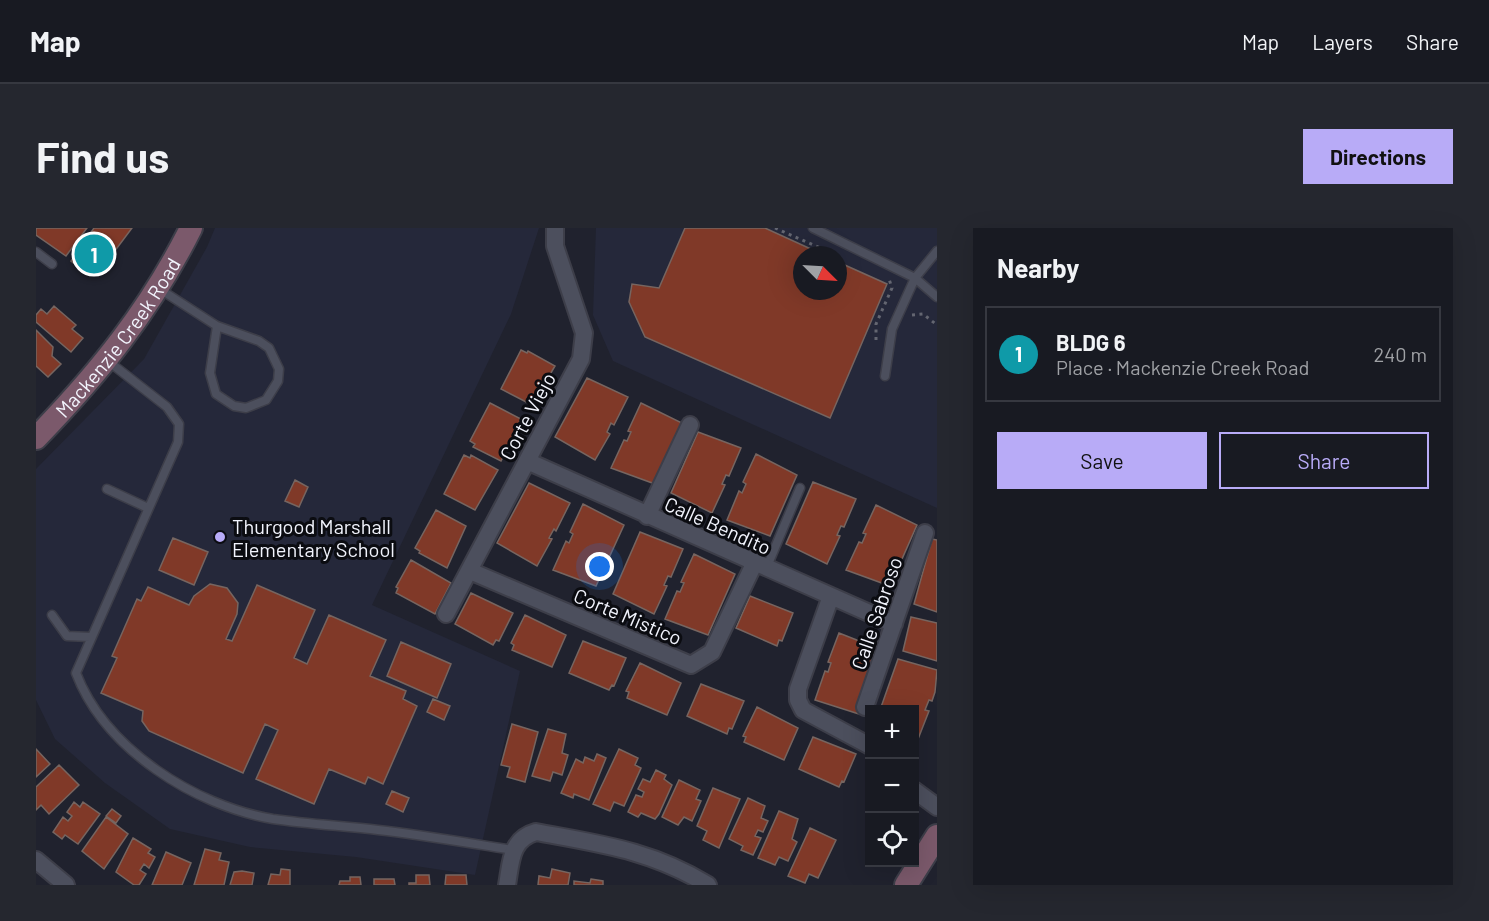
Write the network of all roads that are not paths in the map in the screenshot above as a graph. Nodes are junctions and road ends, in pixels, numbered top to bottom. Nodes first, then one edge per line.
1 (190, 228) edge
2 (555, 228) edge
3 (813, 228) edge
4 (937, 251) edge
5 (36, 252) edge
6 (52, 264) dead end
7 (915, 278) junction
8 (158, 288) junction
9 (937, 297) edge
10 (218, 326) junction
11 (107, 361) junction
12 (885, 376) dead end
13 (690, 425) dead end
14 (36, 438) edge
15 (527, 461) junction
16 (800, 488) dead end
17 (107, 489) dead end
18 (148, 508) junction
19 (647, 516) junction
20 (926, 532) dead end
21 (760, 567) junction
22 (470, 571) junction
23 (831, 596) junction
24 (446, 614) dead end
25 (52, 615) dead end
26 (894, 624) junction
27 (90, 637) junction
28 (866, 705) edge
29 (865, 743) edge
30 (919, 793) edge
31 (937, 807) edge
32 (937, 836) edge
33 (513, 850) junction
34 (36, 860) edge
35 (66, 885) edge
36 (507, 885) edge
37 (708, 885) edge
38 (906, 885) edge

1 - 8 street, Mackenzie Creek Road
2 - 15 street, Corte Viejo
3 - 7 lane
4 - 7 lane
5 - 6 lane
7 - 9 lane
7 - 12 lane
8 - 10 lane
8 - 11 street, Mackenzie Creek Road
10 - 10 lane
11 - 14 street, Mackenzie Creek Road
11 - 18 lane
13 - 19 street
15 - 19 street, Calle Bendito
15 - 22 street, Corte Viejo
16 - 21 lane
17 - 18 lane
18 - 27 lane
19 - 21 street, Calle Bendito
20 - 26 street, Calle Sabroso
21 - 22 street, Corte Mistico
21 - 23 street, Calle Bendito
22 - 24 street, Corte Viejo
23 - 26 street, Calle Bendito
23 - 29 street
25 - 27 lane
26 - 28 street, Calle Sabroso
27 - 33 lane
30 - 31 street
32 - 38 street
33 - 36 street
33 - 37 street
34 - 35 street

